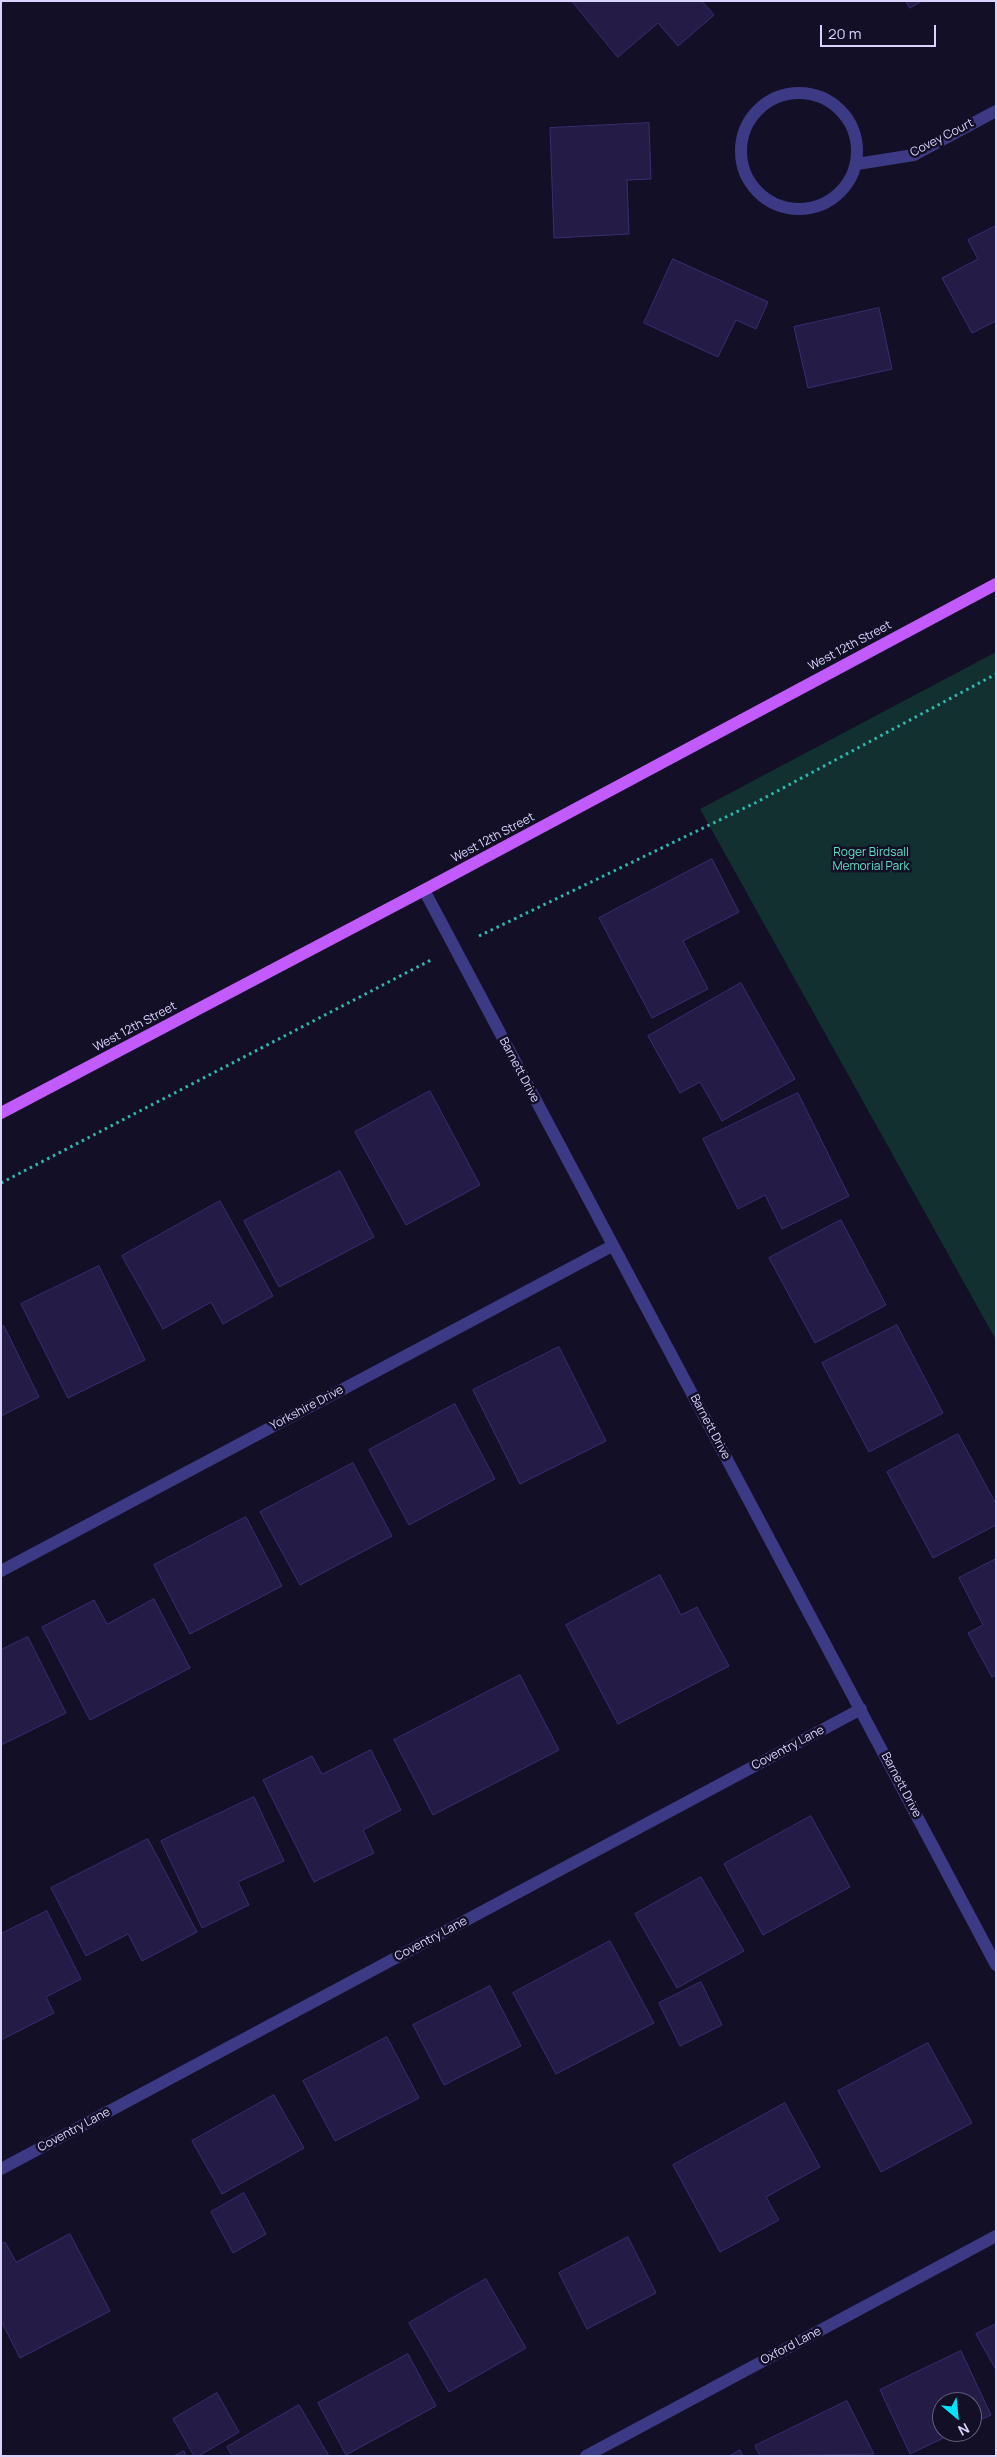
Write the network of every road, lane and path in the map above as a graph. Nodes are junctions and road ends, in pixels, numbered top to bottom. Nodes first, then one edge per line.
1 (996, 111) edge
2 (857, 164) junction
3 (996, 584) edge
4 (996, 674) edge
5 (424, 890) junction
6 (455, 948) junction
7 (1, 1113) edge
8 (1, 1183) edge
9 (612, 1246) junction
10 (1, 1571) edge
11 (861, 1709) junction
12 (996, 1965) edge
13 (1, 2169) edge
14 (996, 2236) edge
15 (586, 2456) edge

1 - 2 street, Covey Court
2 - 2 street
3 - 5 main road, West 12th Street
4 - 6 path
5 - 6 street, Barnett Drive
5 - 7 main road, West 12th Street
6 - 8 path
6 - 9 street, Barnett Drive
9 - 10 street, Yorkshire Drive
9 - 11 street, Barnett Drive
11 - 12 street, Barnett Drive
11 - 13 street, Coventry Lane
14 - 15 street, Oxford Lane

